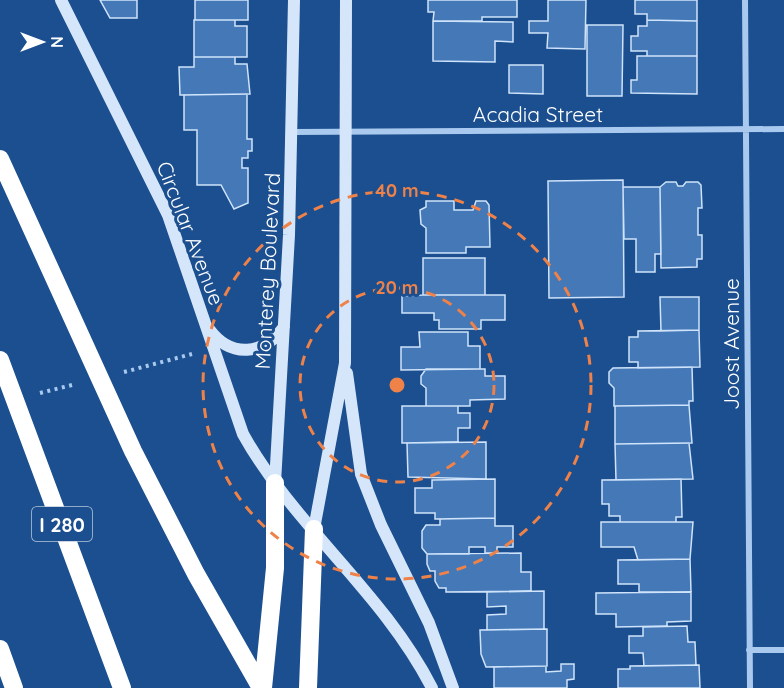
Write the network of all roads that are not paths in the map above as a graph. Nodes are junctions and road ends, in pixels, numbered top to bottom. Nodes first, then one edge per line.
1 (61, 0) edge
2 (294, 0) edge
3 (345, 0) edge
4 (746, 0) edge
5 (746, 129) junction
6 (784, 129) edge
7 (293, 132) junction
8 (346, 132) junction
9 (0, 159) edge
10 (205, 323) junction
11 (284, 327) junction
12 (0, 360) edge
13 (345, 363) junction
14 (275, 483) junction
15 (314, 529) junction
16 (0, 649) edge
17 (749, 650) junction
18 (784, 650) edge
19 (14, 688) edge
20 (122, 688) edge
21 (262, 688) edge
22 (308, 688) edge
23 (432, 688) edge
24 (453, 688) edge
25 (750, 688) edge

1 - 10 main road, Circular Avenue
2 - 7 main road, Monterey Boulevard
3 - 8 main road
4 - 5 street, Joost Avenue
5 - 6 street, Acadia Street
5 - 8 street, Acadia Street
5 - 17 street, Joost Avenue
7 - 8 street, Acadia Street
7 - 11 main road, Monterey Boulevard
8 - 13 main road
9 - 21 highway
10 - 11 main road
10 - 14 main road, Circular Avenue
11 - 14 main road, Monterey Boulevard
12 - 20 highway, I 280
13 - 15 main road
13 - 24 main road
14 - 15 main road
14 - 21 highway
15 - 22 highway
15 - 23 main road
16 - 19 highway
17 - 18 street
17 - 25 street, Joost Avenue

